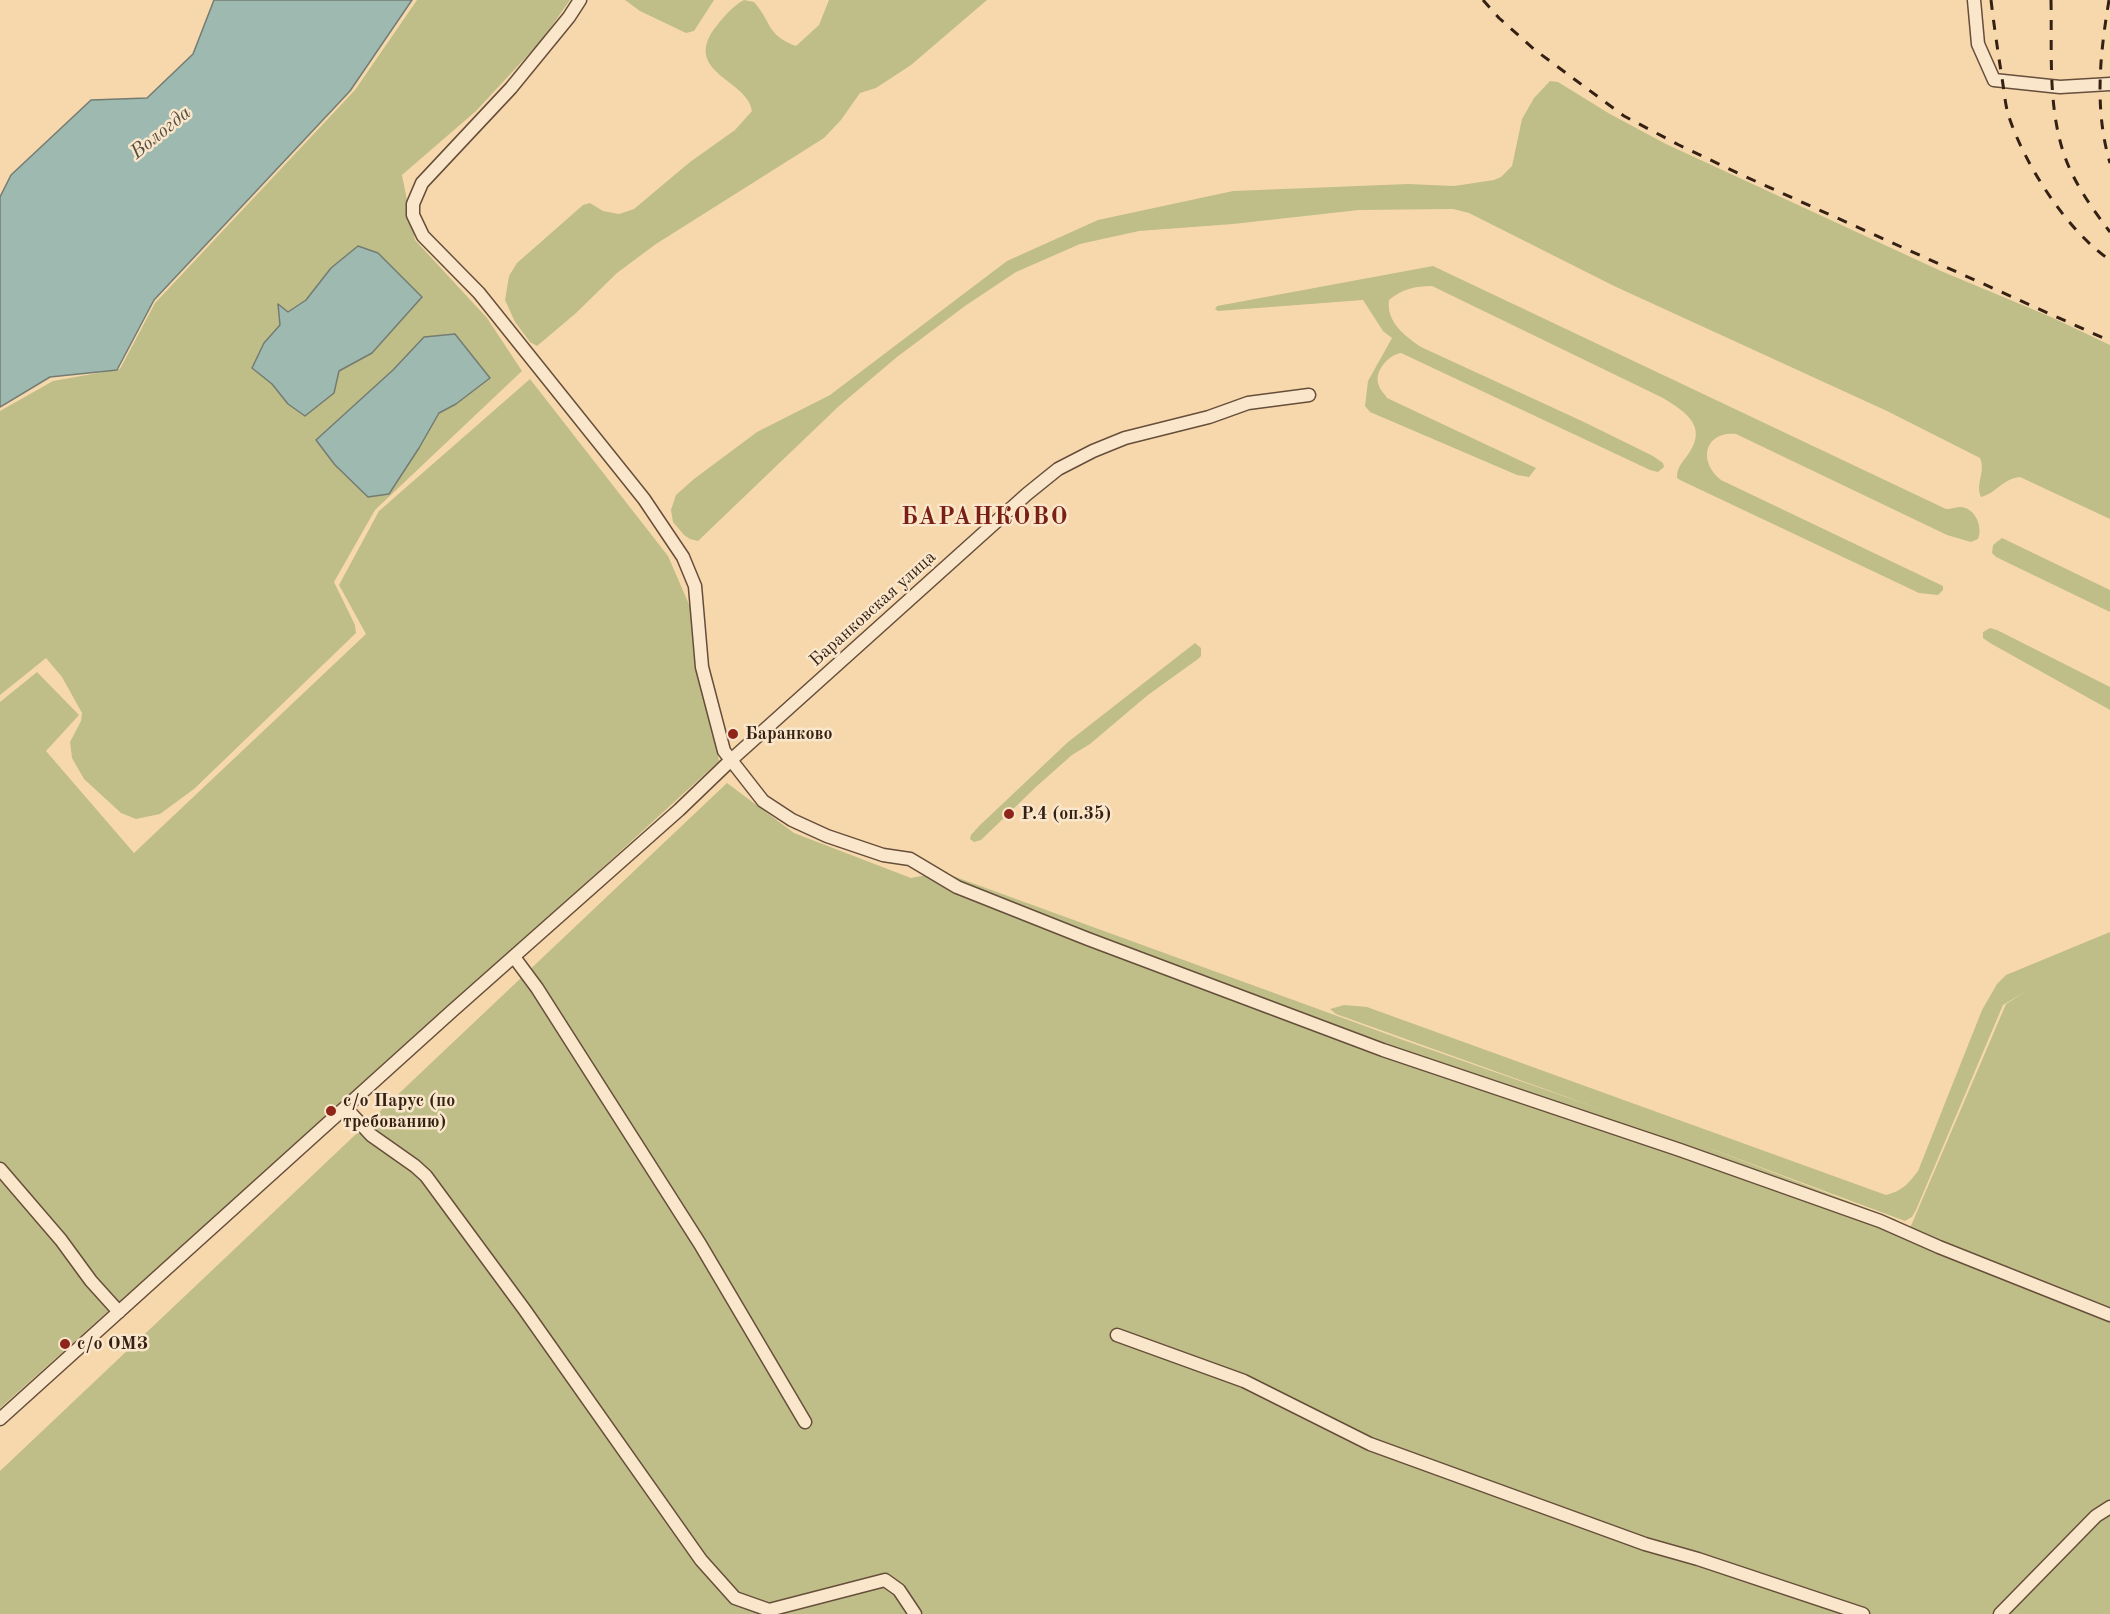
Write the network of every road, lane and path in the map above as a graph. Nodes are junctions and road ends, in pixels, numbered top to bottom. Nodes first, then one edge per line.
1 (580, 0) edge
2 (1974, 0) edge
3 (2110, 84) edge
4 (1309, 395) dead end
5 (731, 760) junction
6 (514, 957) junction
7 (346, 1108) junction
8 (0, 1169) edge
9 (119, 1312) junction
10 (2110, 1315) edge
11 (1117, 1335) dead end
12 (0, 1419) edge
13 (805, 1422) dead end
14 (2110, 1507) edge
15 (915, 1614) edge
16 (1863, 1614) edge
17 (2000, 1614) edge

1 - 5 street
2 - 3 street
4 - 5 street, Баранковская улица
5 - 6 street, Баранковская улица
5 - 10 street
6 - 7 street, Баранковская улица
6 - 13 street
7 - 9 street, Баранковская улица
7 - 15 street
8 - 9 street
9 - 12 street, Баранковская улица
11 - 16 street
14 - 17 street

